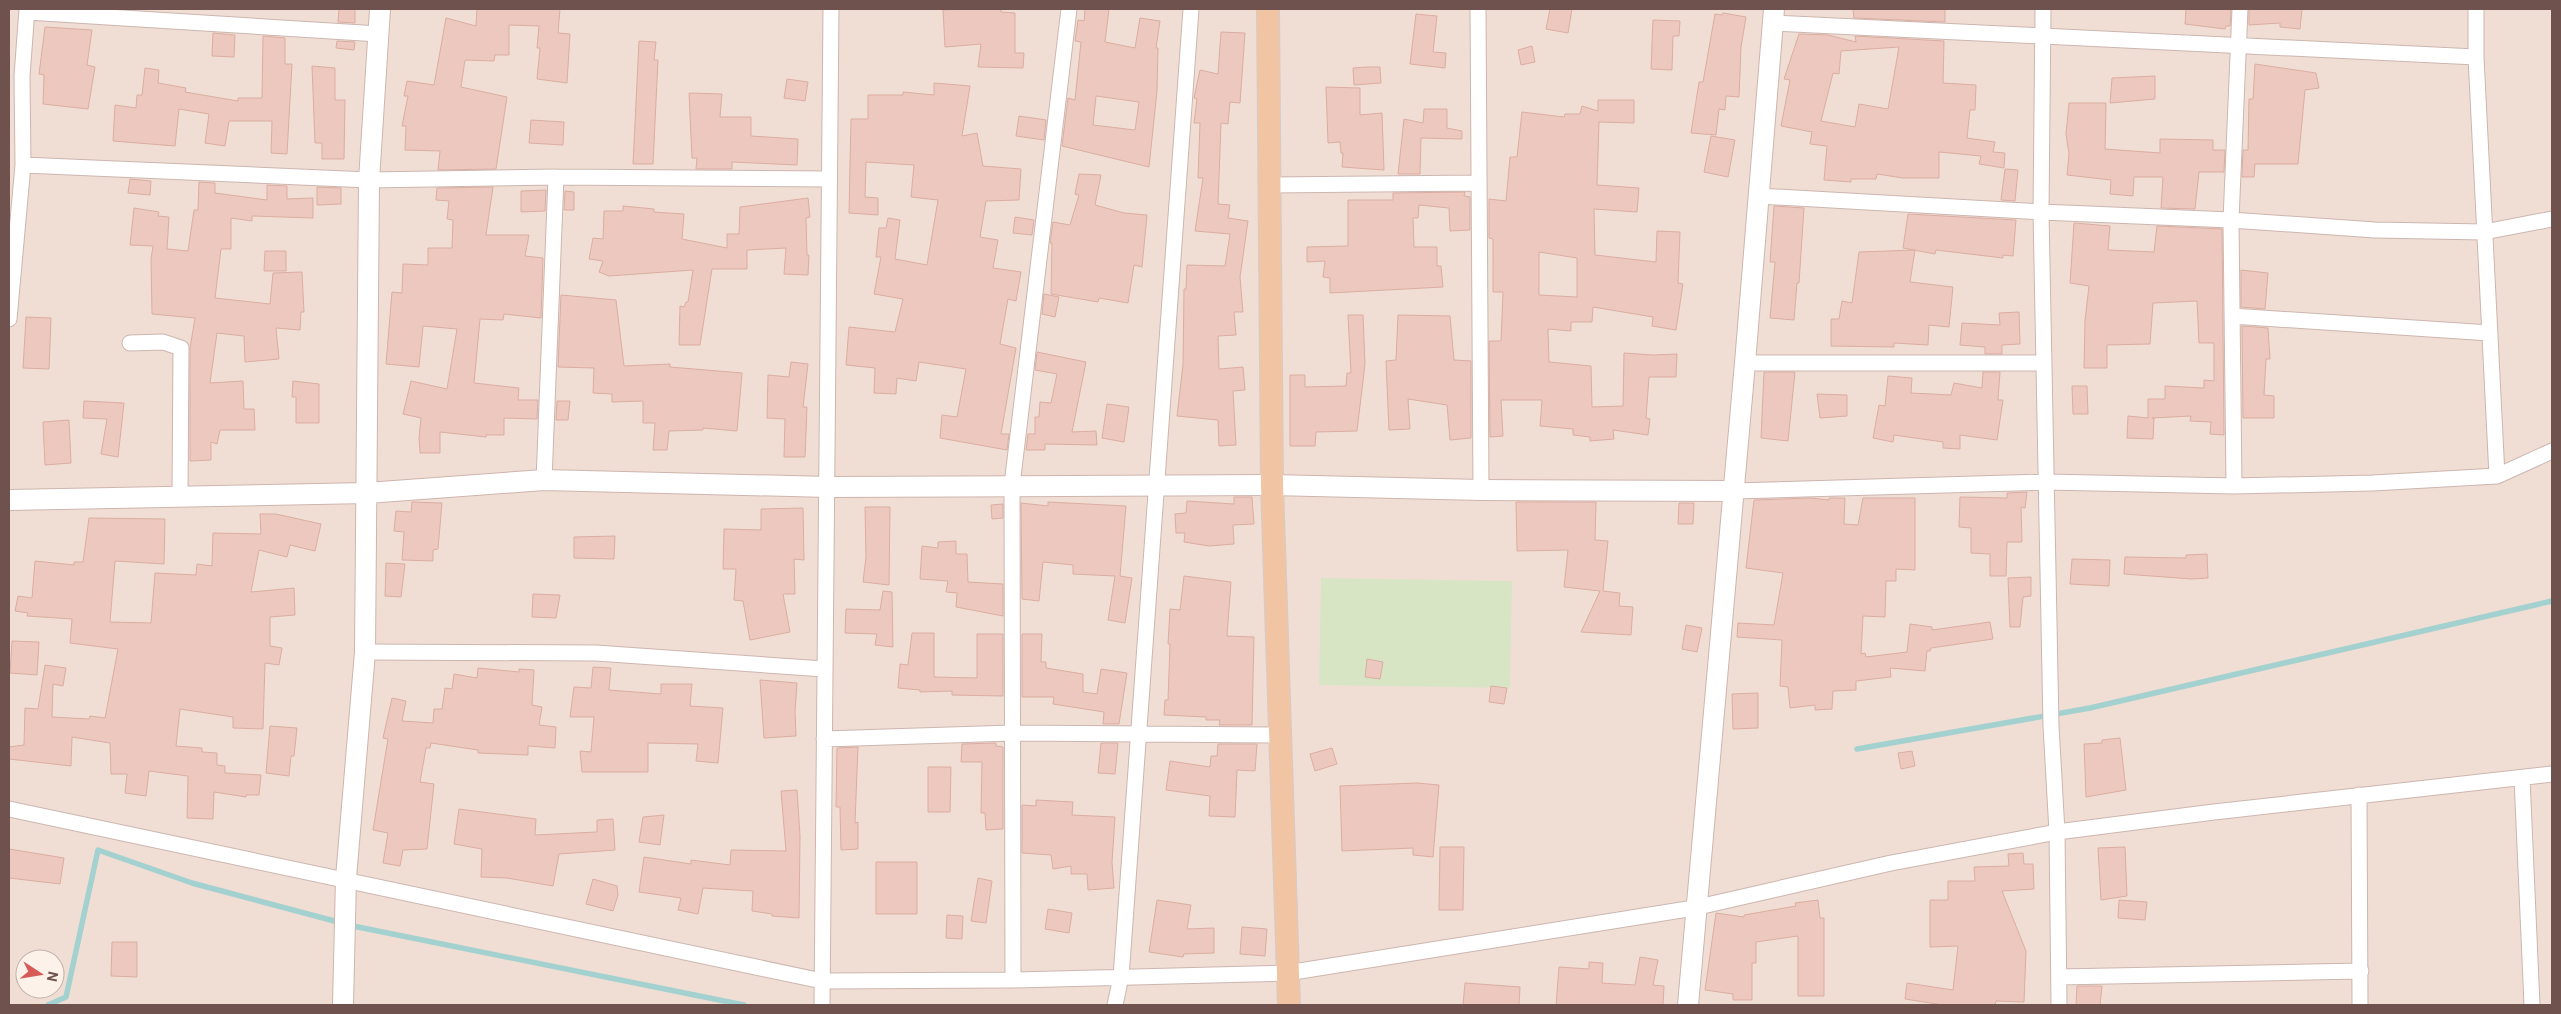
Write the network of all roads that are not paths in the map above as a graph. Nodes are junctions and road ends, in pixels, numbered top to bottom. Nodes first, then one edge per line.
1 (380, 9) edge
2 (1069, 9) edge
3 (1191, 9) edge
4 (1268, 9) edge
5 (1478, 9) edge
6 (2043, 9) edge
7 (2240, 9) edge
8 (2476, 9) edge
9 (27, 10) edge
10 (835, 10) edge
11 (1773, 16) edge
12 (379, 34) junction
13 (2044, 36) junction
14 (2239, 45) junction
15 (2476, 57) junction
16 (15, 76) edge
17 (23, 165) junction
18 (556, 177) junction
19 (829, 179) junction
20 (369, 180) junction
21 (1478, 184) junction
22 (1270, 185) junction
23 (1759, 196) junction
24 (2041, 212) junction
25 (2231, 220) junction
26 (2552, 220) edge
27 (2484, 232) junction
28 (2232, 316) junction
29 (9, 319) edge
30 (2490, 333) junction
31 (130, 343) dead end
32 (1745, 363) junction
33 (2044, 363) junction
34 (2552, 451) edge
35 (2497, 476) junction
36 (544, 480) junction
37 (2047, 482) junction
38 (1012, 485) junction
39 (1272, 485) junction
40 (2234, 486) junction
41 (829, 487) junction
42 (1155, 487) junction
43 (1481, 490) junction
44 (1734, 491) junction
45 (367, 493) junction
46 (180, 496) junction
47 (9, 500) edge
48 (365, 652) junction
49 (824, 669) junction
50 (1138, 732) junction
51 (1012, 733) junction
52 (1280, 735) junction
53 (824, 739) junction
54 (2552, 774) edge
55 (2522, 778) junction
56 (2359, 795) junction
57 (9, 809) edge
58 (2057, 832) junction
59 (346, 886) junction
60 (1694, 908) junction
61 (2361, 971) junction
62 (1288, 973) junction
63 (1121, 977) junction
64 (2059, 977) junction
65 (1013, 980) junction
66 (822, 981) junction
67 (343, 1005) edge
68 (822, 1005) edge
69 (1115, 1005) edge
70 (1289, 1005) edge
71 (1688, 1005) edge
72 (2059, 1005) edge
73 (2360, 1005) edge
74 (2532, 1005) edge

1 - 12 street
2 - 38 street
3 - 42 street
4 - 22 main road
5 - 21 street
6 - 13 street
7 - 14 street
8 - 15 street
9 - 12 street
9 - 16 street
10 - 19 street
11 - 13 street
11 - 23 street
12 - 20 street
13 - 14 street
13 - 24 street
14 - 15 street
14 - 25 street
15 - 27 street
16 - 17 street
17 - 20 street
17 - 29 street
18 - 19 street
18 - 20 street
18 - 36 street
19 - 41 street
20 - 45 street
21 - 22 street
21 - 43 street
22 - 39 main road
23 - 24 street
23 - 32 street
24 - 25 street
24 - 33 street
25 - 27 street
25 - 28 street
26 - 27 street
27 - 30 street
28 - 30 street
28 - 40 street
30 - 35 street
31 - 46 street
32 - 33 street
32 - 44 street
33 - 37 street
34 - 35 street
35 - 40 street
36 - 41 street
36 - 45 street
37 - 40 street
37 - 44 street
37 - 58 street
38 - 41 street
38 - 42 street
38 - 51 street
39 - 42 street
39 - 43 street
39 - 52 main road
41 - 49 street
42 - 50 street
43 - 44 street
44 - 60 street
45 - 46 street
45 - 48 street
46 - 47 street
48 - 49 street
48 - 59 street
49 - 53 street
50 - 51 street
50 - 52 street
50 - 63 street
51 - 53 street
51 - 65 street
52 - 62 main road
53 - 66 street
54 - 55 street
55 - 56 street
55 - 74 street
56 - 58 street
56 - 61 street
57 - 59 street
58 - 60 street
58 - 64 street
59 - 66 street
59 - 67 street
60 - 62 street
60 - 71 street
61 - 64 street
61 - 73 street
62 - 63 street
62 - 70 main road
63 - 65 street
63 - 69 street
64 - 72 street
65 - 66 street
66 - 68 street

